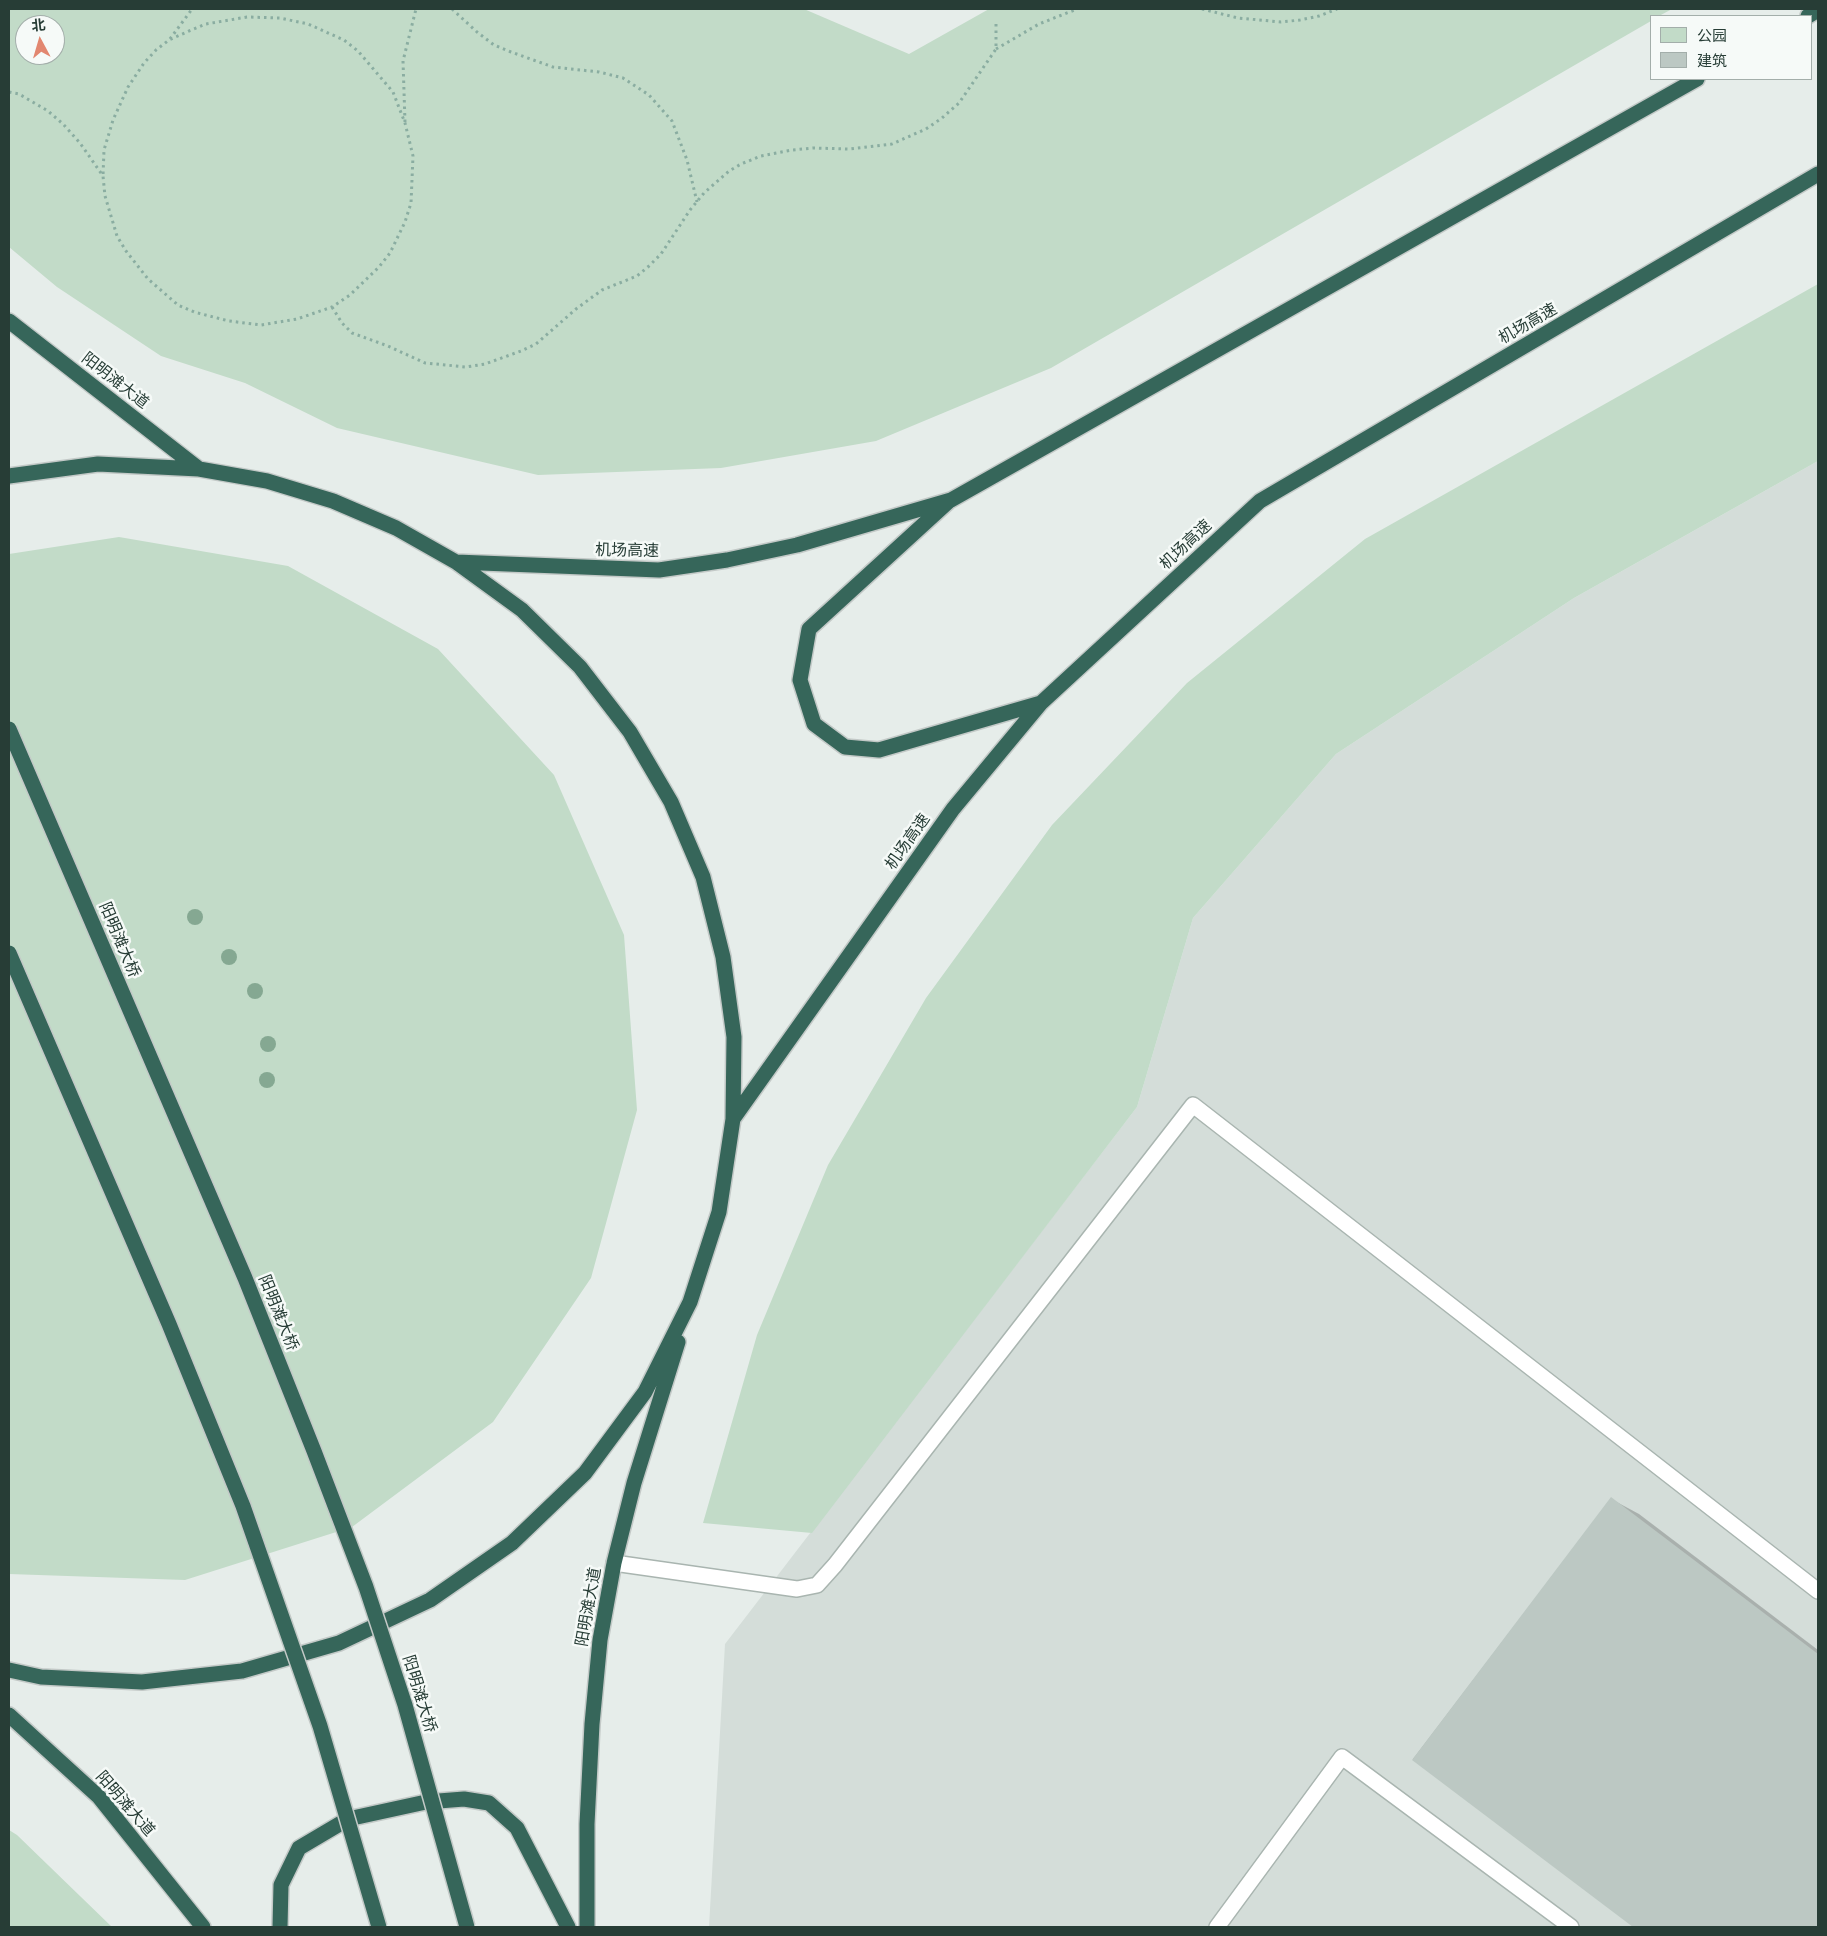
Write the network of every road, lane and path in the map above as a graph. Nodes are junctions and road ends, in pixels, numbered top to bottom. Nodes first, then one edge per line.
1 (192, 9) edge
2 (416, 9) edge
3 (452, 9) edge
4 (1077, 9) edge
5 (1202, 9) edge
6 (1337, 9) edge
7 (996, 20) dead end
8 (169, 40) junction
9 (996, 49) junction
10 (1695, 80) edge
11 (9, 92) edge
12 (405, 123) junction
13 (1818, 174) edge
14 (103, 176) junction
15 (697, 202) junction
16 (332, 307) junction
17 (9, 321) edge
18 (199, 469) junction
19 (9, 476) edge
20 (951, 500) junction
21 (456, 562) junction
22 (1041, 703) junction
23 (9, 728) edge
24 (9, 953) edge
25 (733, 1119) junction
26 (690, 1302) junction
27 (614, 1563) junction
28 (1818, 1590) edge
29 (9, 1670) edge
30 (9, 1715) edge
31 (203, 1927) edge
32 (280, 1927) edge
33 (380, 1927) edge
34 (467, 1927) edge
35 (568, 1927) edge
36 (587, 1927) edge
37 (1217, 1927) edge
38 (1571, 1927) edge

1 - 8 path
2 - 12 path
3 - 15 path
4 - 9 path
5 - 6 path
7 - 9 path
8 - 12 path
8 - 14 path
9 - 15 path
10 - 20 highway, 机场高速
11 - 14 path
12 - 16 path
13 - 22 highway, 机场高速
14 - 16 path
15 - 16 path
17 - 18 highway, 阳明滩大道
18 - 19 highway
18 - 21 highway
20 - 21 highway, 机场高速
20 - 22 highway
21 - 25 highway
22 - 25 highway, 机场高速
23 - 34 highway, 阳明滩大桥, bridge
24 - 33 highway, bridge
25 - 26 highway
26 - 27 highway, 阳明滩大道
26 - 29 highway
27 - 28 lane
27 - 36 highway, 阳明滩大道
30 - 31 highway, 阳明滩大道
32 - 35 highway
37 - 38 lane

